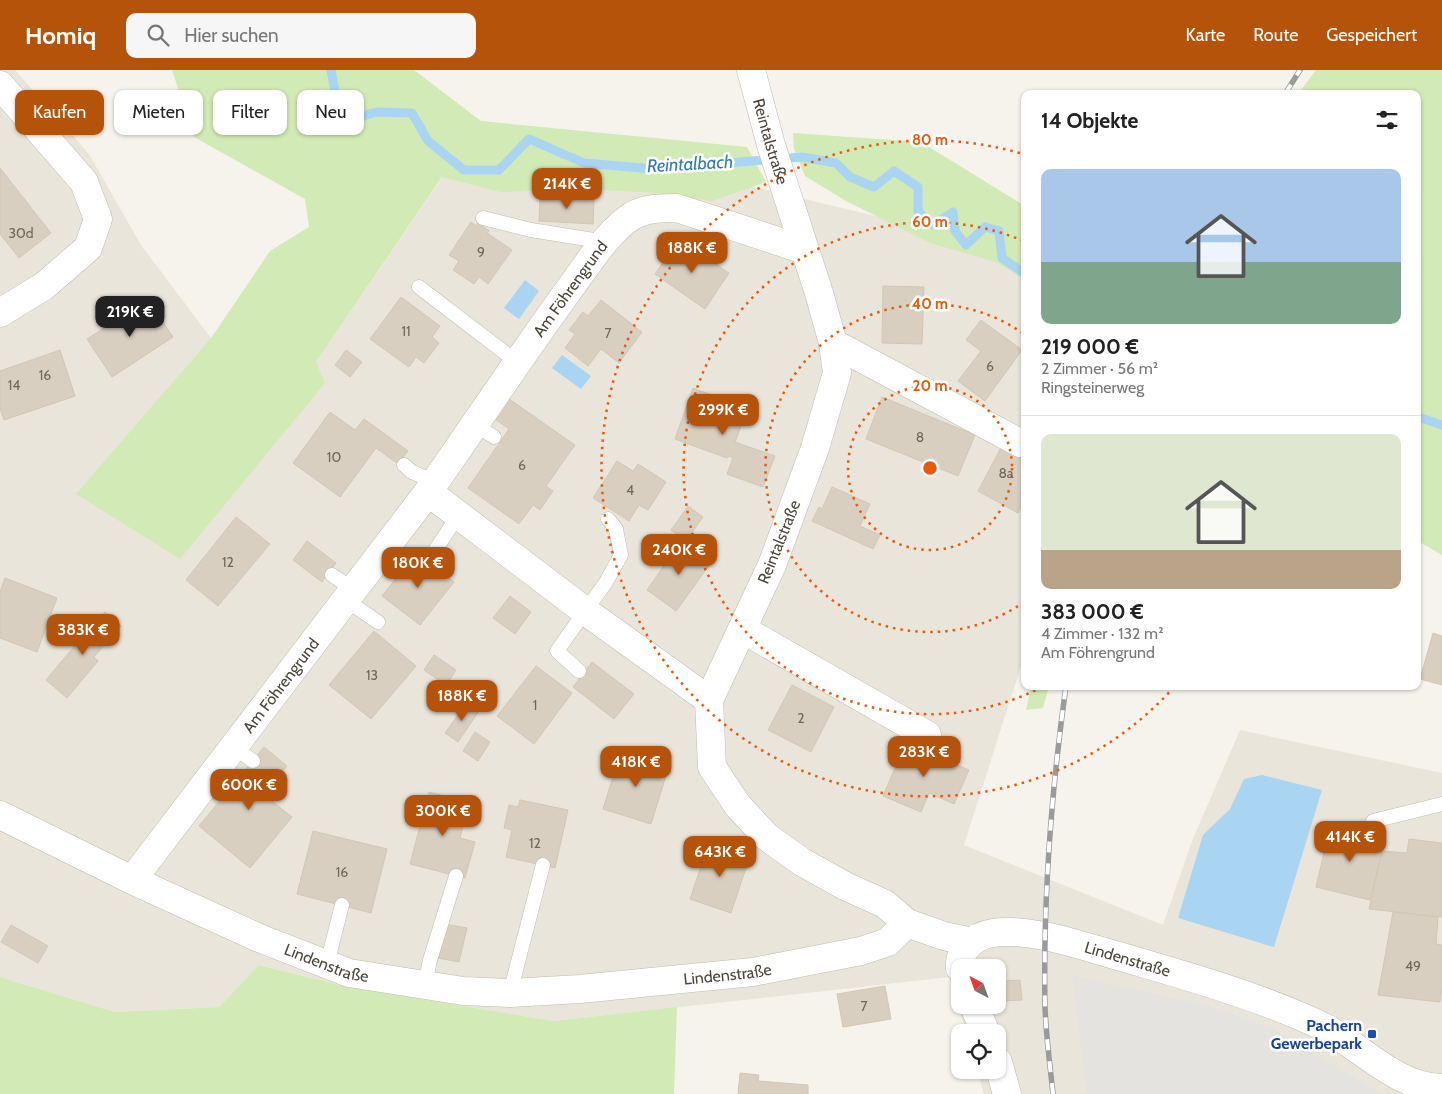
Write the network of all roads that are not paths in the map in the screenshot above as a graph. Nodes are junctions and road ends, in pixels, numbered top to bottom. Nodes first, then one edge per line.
1 (751, 70) edge
2 (0, 85) edge
3 (483, 218) dead end
4 (606, 242) junction
5 (805, 250) junction
6 (419, 287) dead end
7 (0, 313) edge
8 (832, 343) junction
9 (517, 362) junction
10 (1020, 443) dead end
11 (404, 465) dead end
12 (432, 487) junction
13 (459, 514) junction
14 (608, 519) dead end
15 (436, 549) dead end
16 (344, 588) junction
17 (585, 611) junction
18 (378, 622) dead end
19 (742, 629) junction
20 (579, 671) dead end
21 (709, 700) junction
22 (927, 735) dead end
23 (1442, 804) edge
24 (0, 815) edge
25 (1373, 821) dead end
26 (543, 865) dead end
27 (456, 876) dead end
28 (132, 880) junction
29 (342, 905) dead end
30 (907, 923) junction
31 (972, 942) junction
32 (961, 959) edge
33 (327, 964) junction
34 (425, 985) junction
35 (510, 993) junction
36 (1003, 1079) edge
37 (1442, 1088) edge
38 (1007, 1094) edge

1 - 5 street, Reintalstraße
2 - 7 street
3 - 4 lane
4 - 5 street, Am Föhrengrund
4 - 9 street, Am Föhrengrund
5 - 8 street, Reintalstraße
6 - 9 lane
8 - 10 street
8 - 19 street, Reintalstraße
9 - 12 street, Am Föhrengrund
11 - 12 lane
12 - 13 street
12 - 16 street, Am Föhrengrund
13 - 15 lane
13 - 17 street
14 - 17 lane
16 - 18 lane
16 - 28 street, Am Föhrengrund
17 - 20 lane
17 - 21 street
19 - 21 street, Reintalstraße
19 - 22 street
21 - 30 street, Reintalstraße
23 - 25 lane
24 - 28 street, Lindenstraße
26 - 35 lane
27 - 34 lane
28 - 33 street, Lindenstraße
29 - 33 lane
30 - 31 street
30 - 35 street, Lindenstraße
31 - 32 street
31 - 37 street, Lindenstraße
33 - 34 street, Lindenstraße
34 - 35 street, Lindenstraße
36 - 38 street

